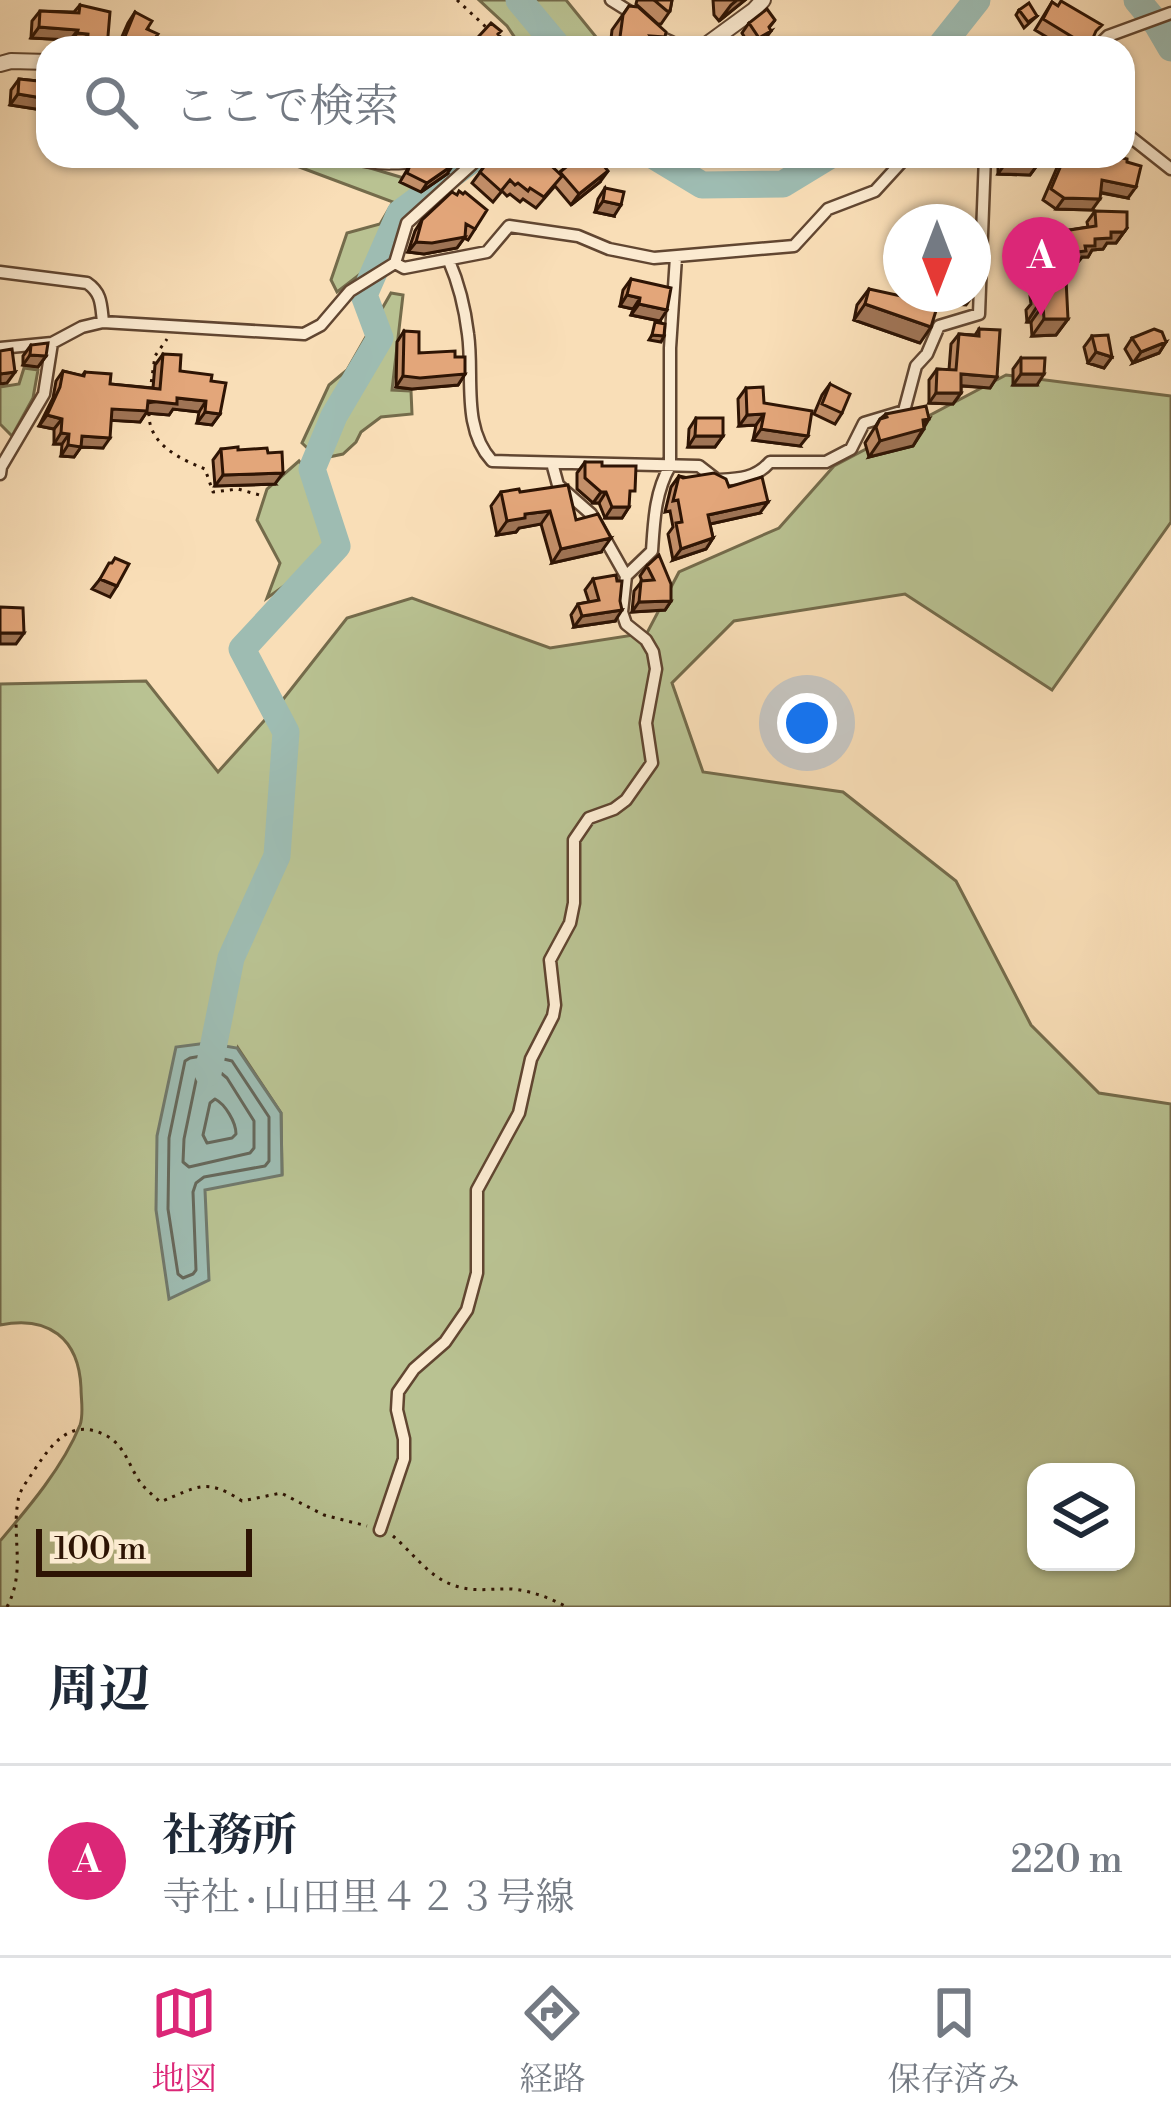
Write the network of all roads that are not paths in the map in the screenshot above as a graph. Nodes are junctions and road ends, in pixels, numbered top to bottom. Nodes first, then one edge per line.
1 (611, 0) edge
2 (763, 0) edge
3 (634, 7) edge
4 (1171, 13) edge
5 (658, 36) edge
6 (718, 36) edge
7 (1108, 36) edge
8 (36, 62) edge
9 (0, 64) edge
10 (1135, 140) edge
11 (469, 168) edge
12 (896, 168) edge
13 (985, 168) edge
14 (1171, 169) edge
15 (676, 257) junction
16 (448, 261) junction
17 (395, 263) junction
18 (0, 272) edge
19 (103, 322) junction
20 (52, 343) junction
21 (0, 348) edge
22 (552, 463) junction
23 (670, 466) junction
24 (0, 474) edge
25 (626, 576) junction
26 (380, 1529) road end

1 - 3 street
2 - 6 street
3 - 5 street
4 - 7 street
8 - 9 street
10 - 14 street
11 - 17 street
12 - 15 street
13 - 23 street
15 - 16 street
15 - 23 street
16 - 17 street
16 - 22 street
17 - 19 street
18 - 19 street
19 - 20 street
20 - 21 street
20 - 24 street
22 - 23 street
22 - 25 street
23 - 25 street
25 - 26 street

